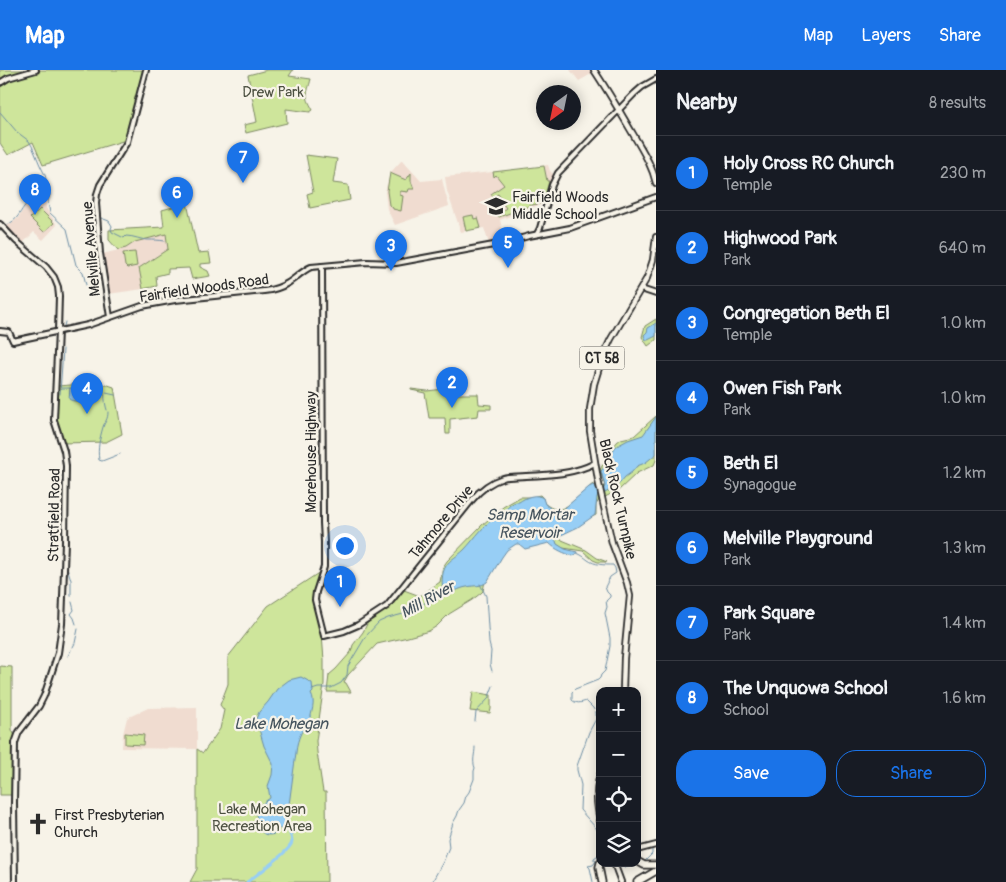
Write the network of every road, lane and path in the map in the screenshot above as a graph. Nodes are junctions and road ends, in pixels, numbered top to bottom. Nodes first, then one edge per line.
1 (36, 70) edge
2 (146, 70) edge
3 (594, 70) edge
4 (656, 79) edge
5 (0, 83) edge
6 (619, 109) junction
7 (656, 183) edge
8 (656, 197) edge
9 (542, 224) junction
10 (2, 227) edge
11 (548, 232) junction
12 (537, 234) junction
13 (656, 237) edge
14 (322, 266) junction
15 (641, 289) junction
16 (656, 292) edge
17 (110, 317) junction
18 (0, 331) edge
19 (58, 331) junction
20 (595, 463) junction
21 (324, 636) joint
22 (623, 687) edge
23 (656, 845) edge
24 (641, 849) edge
25 (641, 863) edge
26 (656, 866) edge
27 (599, 867) edge
28 (615, 867) edge
29 (656, 873) edge
30 (15, 882) edge
31 (602, 882) edge
32 (621, 882) edge
33 (637, 882) edge
34 (642, 882) edge

1 - 5 main road
2 - 17 main road, Melville Avenue
3 - 6 main road
4 - 6 main road
6 - 7 main road
6 - 9 main road
8 - 11 main road, Fairfield Woods Road
9 - 11 main road
9 - 12 main road
10 - 19 main road, Stratfield Road
11 - 12 main road, Fairfield Woods Road
12 - 14 main road, Fairfield Woods Road
13 - 15 main road, Black Rock Turnpike / CT 58
14 - 17 main road, Fairfield Woods Road
14 - 21 main road, Morehouse Highway
15 - 16 main road
15 - 20 main road, Black Rock Turnpike / CT 58
17 - 19 main road, Fairfield Woods Road
18 - 19 main road, Fairfield Woods Road
19 - 30 main road, Stratfield Road
20 - 21 main road, Tahmore Drive
20 - 22 main road, Black Rock Turnpike / CT 58
23 - 24 main road
25 - 26 highway
27 - 31 highway
28 - 32 main road
29 - 33 highway
29 - 34 highway

